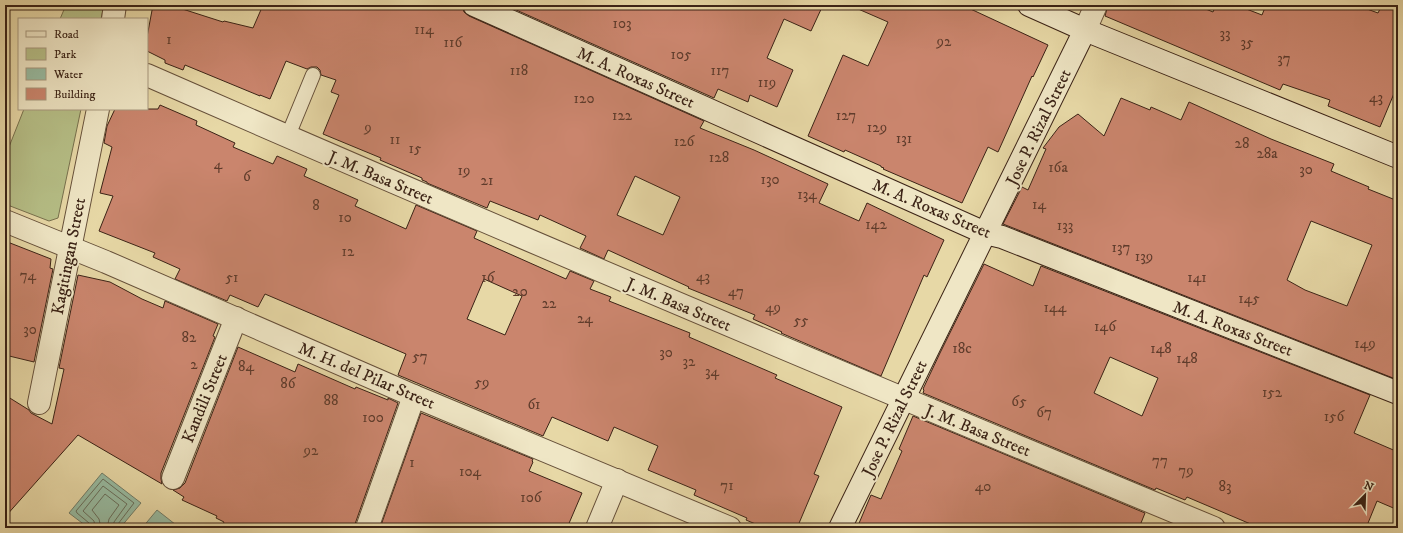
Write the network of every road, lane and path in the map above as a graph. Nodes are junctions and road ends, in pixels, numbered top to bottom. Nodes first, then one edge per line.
1 (115, 5) edge
2 (474, 5) edge
3 (1030, 5) edge
4 (1096, 5) edge
5 (113, 18) edge
6 (1085, 30) junction
7 (148, 75) edge
8 (313, 76) dead end
9 (98, 110) edge
10 (287, 136) junction
11 (1398, 157) edge
12 (5, 221) edge
13 (985, 233) junction
14 (70, 247) junction
15 (236, 318) junction
16 (1398, 392) edge
17 (414, 396) junction
18 (903, 399) junction
19 (39, 403) dead end
20 (172, 478) dead end
21 (617, 480) junction
22 (366, 528) edge
23 (597, 528) edge
24 (730, 528) edge
25 (840, 528) edge
26 (1214, 528) edge

1 - 5 street
2 - 13 street, M. A. Roxas Street
3 - 6 street
4 - 6 street, Jose P. Rizal Street
6 - 11 street
6 - 13 street, Jose P. Rizal Street
7 - 10 street, J. M. Basa Street
8 - 10 lane
9 - 14 street, Kagitingan Street
10 - 18 street, J. M. Basa Street
12 - 14 street, M. H. del Pilar Street
13 - 16 street, M. A. Roxas Street
13 - 18 street, Jose P. Rizal Street
14 - 15 street, M. H. del Pilar Street
14 - 19 street, Kagitingan Street
15 - 17 street, M. H. del Pilar Street
15 - 20 street, Kandili Street
17 - 21 street, M. H. del Pilar Street
17 - 22 street
18 - 25 street, Jose P. Rizal Street
18 - 26 street, J. M. Basa Street
21 - 23 street
21 - 24 street, M. H. del Pilar Street

